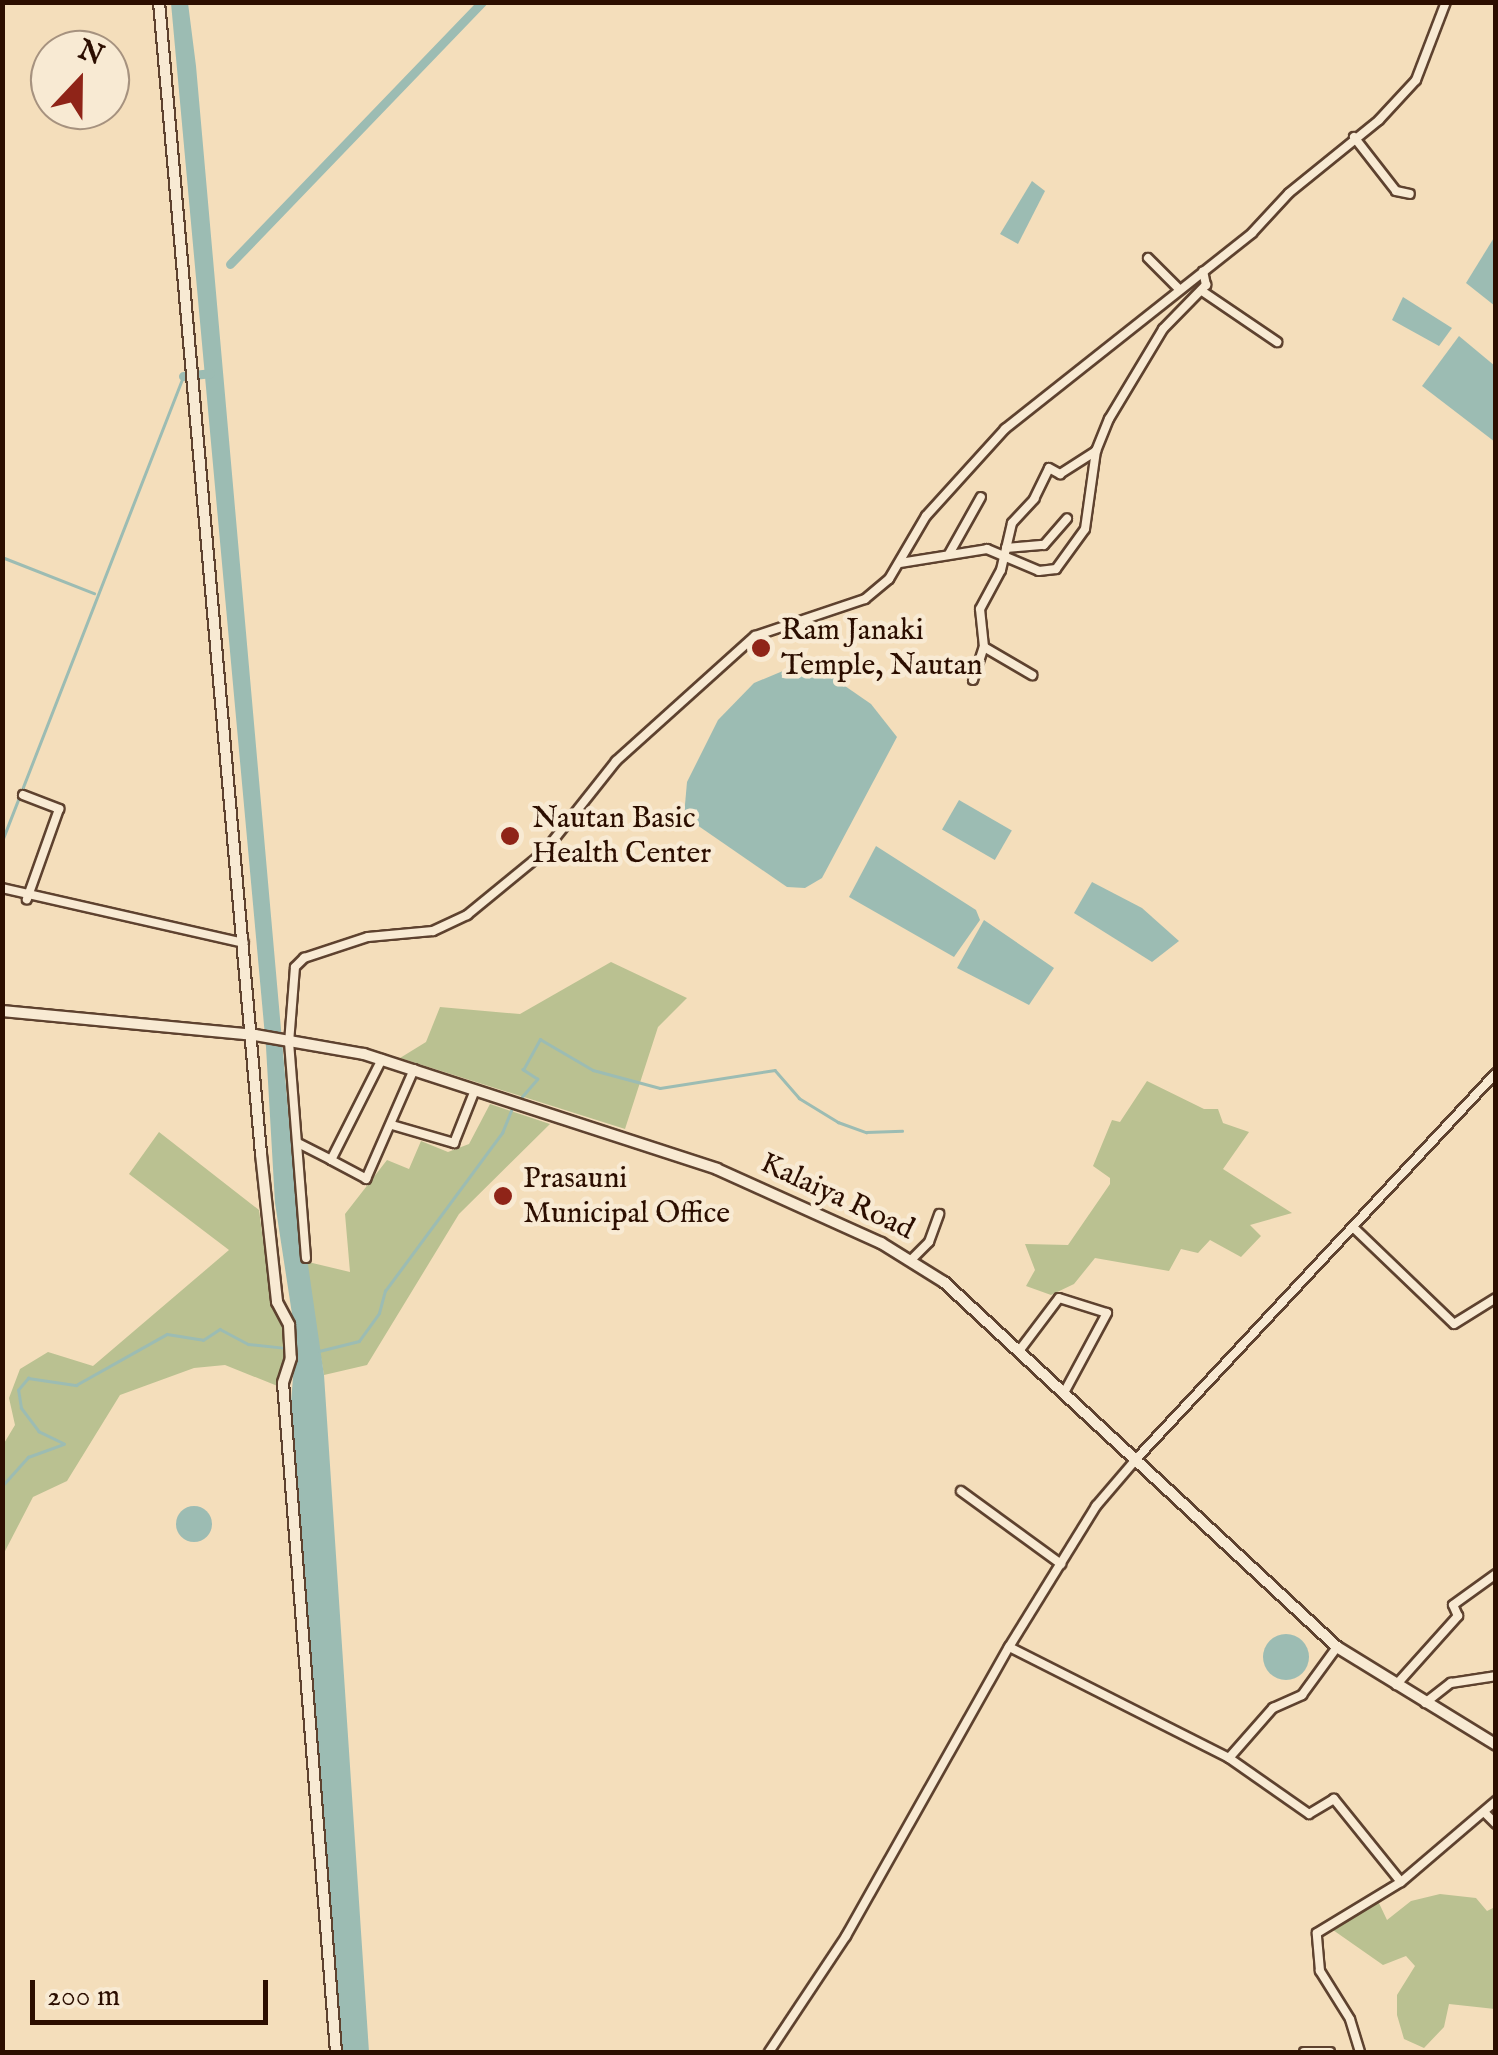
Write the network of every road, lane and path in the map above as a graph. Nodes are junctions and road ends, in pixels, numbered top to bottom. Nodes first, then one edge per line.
1 (158, 2) edge
2 (1446, 2) edge
3 (1354, 138) junction
4 (1410, 194) dead end
5 (1148, 258) dead end
6 (1203, 271) junction
7 (1179, 290) junction
8 (1202, 291) junction
9 (1277, 342) dead end
10 (1096, 451) junction
11 (981, 498) dead end
12 (1067, 518) dead end
13 (1005, 551) junction
14 (950, 554) junction
15 (900, 563) junction
16 (984, 647) junction
17 (1032, 675) dead end
18 (972, 680) dead end
19 (23, 796) dead end
20 (2, 888) edge
21 (27, 899) junction
22 (244, 943) junction
23 (2, 1011) edge
24 (259, 1036) junction
25 (289, 1043) junction
26 (382, 1058) junction
27 (414, 1070) junction
28 (1496, 1073) edge
29 (475, 1090) junction
30 (392, 1125) junction
31 (298, 1143) junction
32 (330, 1160) junction
33 (940, 1214) dead end
34 (1355, 1229) junction
35 (306, 1258) dead end
36 (912, 1259) junction
37 (1496, 1298) edge
38 (1019, 1350) junction
39 (1065, 1392) junction
40 (1138, 1458) junction
41 (961, 1491) dead end
42 (1061, 1564) junction
43 (1496, 1574) edge
44 (1337, 1647) junction
45 (1008, 1648) junction
46 (1496, 1676) edge
47 (1396, 1685) junction
48 (1425, 1703) junction
49 (1496, 1744) edge
50 (1229, 1758) junction
51 (1496, 1801) edge
52 (1484, 1812) junction
53 (1496, 1824) edge
54 (1401, 1882) junction
55 (336, 2052) edge
56 (769, 2052) edge
57 (1306, 2052) edge
58 (1330, 2052) edge
59 (1358, 2052) edge

1 - 22 main road
2 - 3 street
3 - 4 street
3 - 6 street
5 - 7 street
6 - 7 street
6 - 8 street
7 - 15 street
8 - 9 street
8 - 10 street
10 - 13 street
10 - 13 street
11 - 14 street
12 - 13 street
13 - 14 street
13 - 16 street
14 - 15 street
15 - 25 street
16 - 17 street
16 - 18 street
19 - 21 street
20 - 21 street
21 - 22 street
22 - 24 main road
23 - 24 main road, Kalaiya Road
24 - 25 main road, Kalaiya Road
24 - 55 main road
25 - 26 main road, Kalaiya Road
25 - 31 street
26 - 27 main road, Kalaiya Road
26 - 32 street
27 - 29 main road, Kalaiya Road
27 - 30 street
28 - 34 street
29 - 30 street
29 - 36 main road, Kalaiya Road
30 - 32 street
31 - 32 street
31 - 35 street
33 - 36 street
34 - 37 street
34 - 40 street
36 - 38 main road, Kalaiya Road
38 - 39 main road, Kalaiya Road
38 - 39 street
39 - 40 main road, Kalaiya Road
40 - 42 street
40 - 44 main road, Kalaiya Road
41 - 42 street
42 - 45 street
43 - 47 street
44 - 47 main road, Kalaiya Road
44 - 50 street
45 - 50 street
45 - 56 street
46 - 48 street
47 - 48 main road, Kalaiya Road
48 - 49 main road, Kalaiya Road
50 - 54 street
51 - 52 street
52 - 53 street
52 - 54 street
54 - 59 street
57 - 58 street

